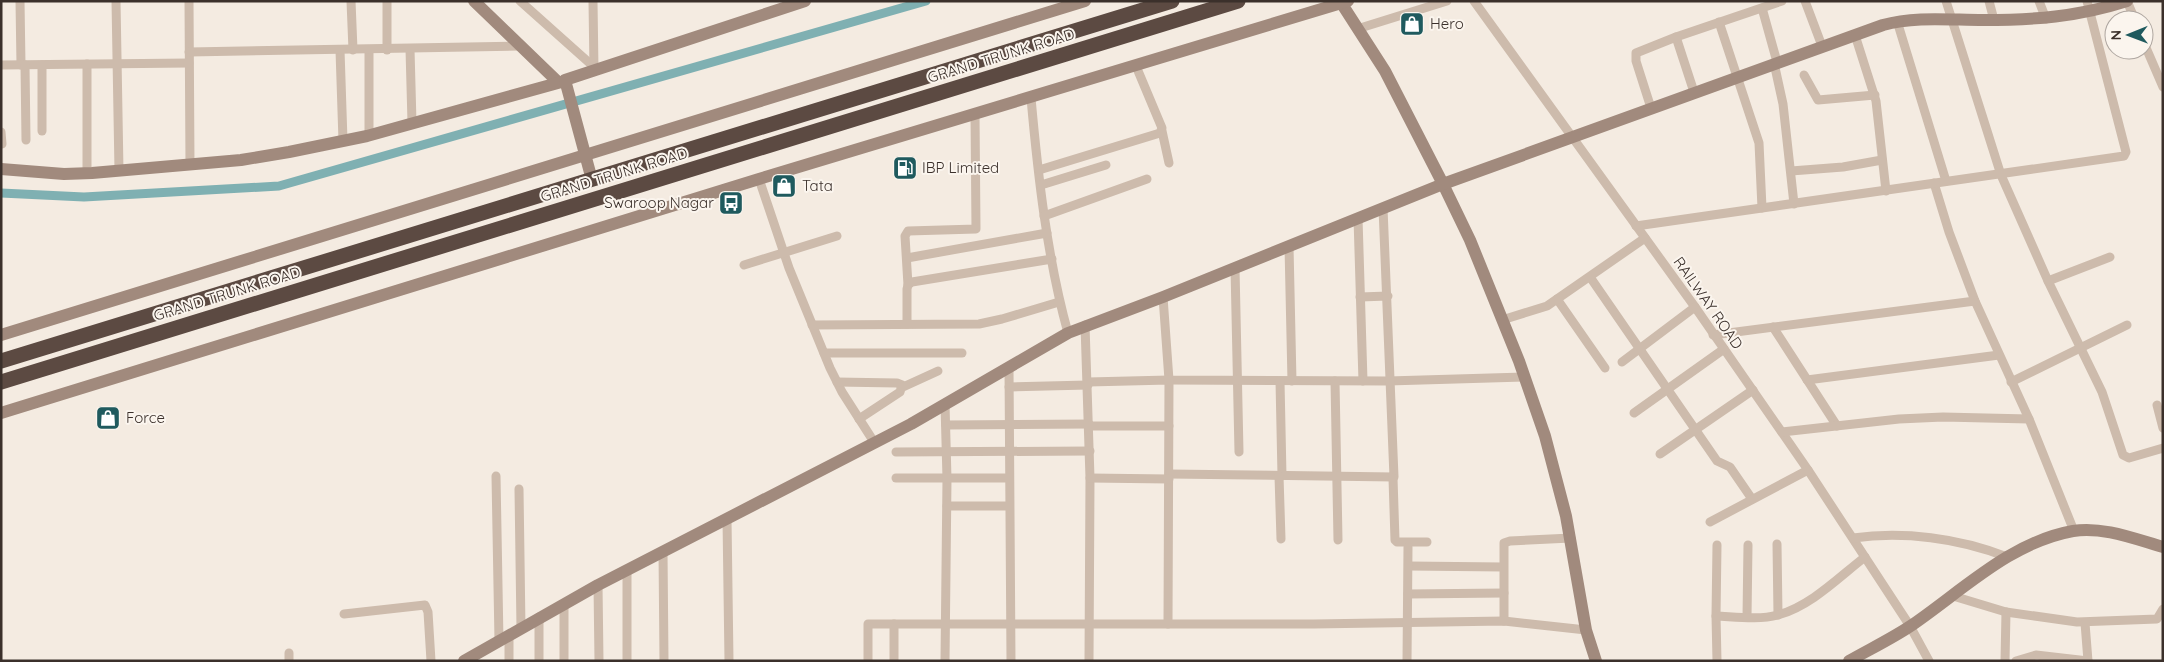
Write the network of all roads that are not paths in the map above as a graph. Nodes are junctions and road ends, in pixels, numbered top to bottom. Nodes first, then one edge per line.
1 (20, 1) edge
2 (116, 1) edge
3 (189, 1) edge
4 (351, 1) edge
5 (387, 1) edge
6 (474, 1) edge
7 (520, 1) edge
8 (593, 1) edge
9 (805, 1) edge
10 (1085, 1) edge
11 (1172, 1) edge
12 (1238, 1) edge
13 (1447, 1) edge
14 (1474, 1) edge
15 (1782, 1) edge
16 (1805, 1) edge
17 (1946, 1) edge
18 (1989, 1) edge
19 (2039, 1) edge
20 (2127, 1) edge
21 (1343, 2) edge
22 (789, 4) edge
23 (2088, 6) edge
24 (1762, 8) junction
25 (2046, 19) junction
26 (1952, 20) junction
27 (1994, 20) junction
28 (1897, 21) junction
29 (1719, 22) junction
30 (1357, 29) junction
31 (1855, 35) junction
32 (1676, 37) junction
33 (519, 46) junction
34 (1822, 46) junction
35 (410, 49) junction
36 (340, 50) junction
37 (352, 50) junction
38 (369, 50) junction
39 (388, 50) junction
40 (189, 52) junction
41 (2152, 60) edge
42 (189, 63) junction
43 (1776, 63) junction
44 (87, 64) junction
45 (116, 64) junction
46 (1, 65) edge
47 (23, 65) junction
48 (42, 65) junction
49 (1136, 66) junction
50 (594, 69) junction
51 (1804, 75) dead end
52 (1736, 77) junction
53 (563, 85) junction
54 (2163, 87) edge
55 (1694, 92) junction
56 (1875, 95) junction
57 (1031, 98) junction
58 (1650, 108) junction
59 (975, 114) junction
60 (412, 123) junction
61 (42, 131) dead end
62 (1162, 131) junction
63 (1, 132) edge
64 (369, 135) junction
65 (1572, 136) junction
66 (26, 140) dead end
67 (343, 141) junction
68 (2, 144) edge
69 (586, 155) junction
70 (1882, 160) junction
71 (1169, 163) dead end
72 (190, 165) junction
73 (1106, 165) dead end
74 (1, 169) edge
75 (1039, 170) junction
76 (119, 171) junction
77 (1791, 171) junction
78 (88, 173) junction
79 (2001, 175) junction
80 (759, 179) junction
81 (1147, 179) dead end
82 (592, 180) junction
83 (1946, 181) junction
84 (1934, 183) junction
85 (1443, 184) junction
86 (1041, 185) junction
87 (1886, 191) junction
88 (1794, 204) junction
89 (1383, 208) junction
90 (1762, 208) junction
91 (1044, 216) junction
92 (1358, 218) junction
93 (1636, 226) junction
94 (1047, 233) junction
95 (837, 236) dead end
96 (1646, 238) junction
97 (1289, 246) junction
98 (784, 252) junction
99 (2110, 257) dead end
100 (906, 258) junction
101 (1052, 258) junction
102 (744, 265) dead end
103 (1235, 268) junction
104 (1590, 277) junction
105 (2048, 281) junction
106 (908, 285) junction
107 (1388, 296) junction
108 (1163, 297) junction
109 (1360, 297) junction
110 (1557, 299) junction
111 (1975, 301) junction
112 (1059, 302) junction
113 (1695, 307) junction
114 (1502, 320) junction
115 (907, 324) junction
116 (812, 325) junction
117 (1085, 325) junction
118 (2127, 325) dead end
119 (1773, 327) junction
120 (1068, 333) junction
121 (1, 335) edge
122 (1713, 335) junction
123 (1640, 348) junction
124 (2081, 348) junction
125 (1724, 349) junction
126 (824, 353) junction
127 (962, 353) dead end
128 (1999, 355) junction
129 (1, 361) edge
130 (1622, 362) dead end
131 (1009, 368) junction
132 (1605, 368) dead end
133 (938, 371) dead end
134 (1524, 376) junction
135 (1169, 380) junction
136 (1391, 380) junction
137 (1806, 380) junction
138 (1238, 381) junction
139 (1280, 381) junction
140 (1292, 381) junction
141 (1335, 381) junction
142 (1363, 381) junction
143 (1, 382) edge
144 (837, 382) junction
145 (2011, 382) junction
146 (1088, 384) junction
147 (903, 387) junction
148 (1009, 387) junction
149 (1668, 389) junction
150 (1753, 390) junction
151 (945, 404) junction
152 (2157, 405) dead end
153 (1, 413) edge
154 (1634, 413) dead end
155 (859, 419) junction
156 (2029, 419) junction
157 (1009, 424) junction
158 (946, 425) junction
159 (1089, 425) junction
160 (1169, 426) junction
161 (1837, 426) junction
162 (2163, 428) edge
163 (1696, 429) junction
164 (1782, 432) junction
165 (874, 442) junction
166 (2163, 448) edge
167 (1090, 451) junction
168 (896, 452) dead end
169 (946, 452) junction
170 (1009, 452) junction
171 (1238, 452) dead end
172 (1660, 454) dead end
173 (1808, 470) junction
174 (496, 476) dead end
175 (1169, 476) junction
176 (1280, 476) junction
177 (1336, 477) junction
178 (896, 478) dead end
179 (1009, 478) junction
180 (1090, 478) junction
181 (1393, 478) junction
182 (947, 479) junction
183 (519, 489) dead end
184 (1752, 499) junction
185 (947, 506) junction
186 (1009, 506) junction
187 (727, 519) junction
188 (1710, 522) dead end
189 (2074, 531) junction
190 (1571, 538) junction
191 (1852, 538) junction
192 (1281, 539) dead end
193 (1338, 540) dead end
194 (1427, 542) dead end
195 (1777, 544) dead end
196 (1717, 545) dead end
197 (1748, 545) dead end
198 (1408, 546) dead end
199 (2163, 547) edge
200 (663, 551) junction
201 (1865, 557) junction
202 (2007, 557) junction
203 (1409, 566) junction
204 (1503, 566) junction
205 (627, 571) junction
206 (598, 585) junction
207 (1504, 593) junction
208 (1408, 594) junction
209 (1953, 596) junction
210 (564, 604) junction
211 (2163, 610) edge
212 (2006, 612) junction
213 (344, 614) dead end
214 (1778, 615) junction
215 (1716, 616) junction
216 (1747, 617) junction
217 (539, 618) junction
218 (1504, 622) junction
219 (2085, 622) junction
220 (1407, 623) junction
221 (894, 624) junction
222 (1168, 624) junction
223 (946, 625) junction
224 (1011, 625) junction
225 (1089, 625) junction
226 (1910, 626) junction
227 (521, 628) junction
228 (1586, 630) junction
229 (504, 638) junction
230 (431, 661) edge
231 (464, 661) edge
232 (509, 661) edge
233 (539, 661) edge
234 (564, 661) edge
235 (599, 661) edge
236 (627, 661) edge
237 (664, 661) edge
238 (729, 661) edge
239 (868, 661) edge
240 (894, 661) edge
241 (945, 661) edge
242 (1011, 661) edge
243 (1089, 661) edge
244 (1407, 661) edge
245 (1596, 661) edge
246 (1717, 661) edge
247 (1849, 661) edge
248 (1929, 661) edge
249 (2004, 661) edge
250 (2016, 661) edge
251 (2088, 661) edge

1 - 47 street
2 - 45 street
3 - 40 street
4 - 37 street
5 - 39 street
6 - 33 street
7 - 50 street
8 - 50 street
9 - 22 street
10 - 69 street
11 - 82 highway, GRAND TRUNK ROAD
12 - 143 highway, GRAND TRUNK ROAD
13 - 30 street
14 - 65 street, RAILWAY ROAD
15 - 24 street
16 - 34 street
17 - 26 street
18 - 27 street
19 - 25 street
20 - 23 street
21 - 30 street
21 - 49 street
22 - 50 street
23 - 25 street
23 - 79 street
24 - 29 street
24 - 43 street
25 - 27 street
26 - 27 street
26 - 28 street
26 - 79 street
28 - 31 street
28 - 83 street
29 - 32 street
29 - 52 street
30 - 85 street
31 - 34 street
31 - 56 street
32 - 55 street
32 - 58 street
33 - 35 street
33 - 53 street
34 - 43 street
35 - 39 street
35 - 60 street
36 - 37 street
36 - 40 street
36 - 67 street
37 - 38 street
38 - 39 street
38 - 64 street
40 - 42 street
41 - 54 street
42 - 45 street
42 - 72 street
43 - 52 street
43 - 77 street
44 - 45 street
44 - 48 street
44 - 78 street
45 - 76 street
46 - 47 street
47 - 48 street
47 - 66 street
48 - 61 street
49 - 57 street
49 - 62 street
50 - 53 street
51 - 56 street
52 - 55 street
52 - 90 street
53 - 60 street
53 - 69 street
55 - 58 street
56 - 70 street
57 - 59 street
57 - 75 street
58 - 65 street
59 - 80 street
59 - 100 street
60 - 64 street
62 - 71 street
62 - 75 street
63 - 68 street
64 - 67 street
65 - 85 street
65 - 93 street, RAILWAY ROAD
67 - 72 street
69 - 82 street
69 - 121 street
70 - 77 street
70 - 87 street
72 - 76 street
73 - 86 street
74 - 78 street
75 - 86 street
76 - 78 street
77 - 88 street
79 - 83 street
79 - 105 street
80 - 98 street
80 - 153 street
81 - 91 street
82 - 129 highway, GRAND TRUNK ROAD
83 - 84 street
84 - 87 street
84 - 111 street
85 - 89 street
85 - 114 street
86 - 91 street
87 - 88 street
88 - 90 street
89 - 92 street
89 - 107 street
90 - 93 street
91 - 94 street
92 - 97 street
92 - 109 street
93 - 96 street, RAILWAY ROAD
94 - 100 street
94 - 101 street
95 - 98 street
96 - 104 street
96 - 113 street, RAILWAY ROAD
97 - 103 street
97 - 140 street
98 - 102 street
98 - 116 street
99 - 105 street
100 - 106 street
101 - 106 street
101 - 112 street
103 - 108 street
103 - 138 street
104 - 110 street
104 - 123 street
105 - 124 street
106 - 115 street
107 - 109 street
107 - 136 street
108 - 117 street
108 - 135 street
109 - 142 street
110 - 114 street
110 - 132 street
111 - 119 street
111 - 128 street
112 - 115 street
112 - 120 street
113 - 122 street, RAILWAY ROAD
113 - 123 street
114 - 134 street
115 - 116 street
116 - 126 street
117 - 120 street
117 - 146 street
118 - 124 street
119 - 122 street
119 - 137 street
120 - 131 street
122 - 125 street, RAILWAY ROAD
123 - 130 street
123 - 149 street
124 - 145 street
124 - 166 street
125 - 149 street
125 - 150 street, RAILWAY ROAD
126 - 127 street
126 - 144 street
128 - 137 street
128 - 145 street
131 - 148 street
131 - 151 street
133 - 147 street
134 - 136 street
134 - 190 street
135 - 138 street
135 - 146 street
135 - 160 street
136 - 142 street
136 - 181 street
137 - 161 street
138 - 139 street
138 - 171 street
139 - 140 street
139 - 176 street
140 - 141 street
141 - 142 street
141 - 177 street
144 - 147 street
144 - 155 street
145 - 156 street
146 - 148 street
146 - 159 street
147 - 155 street
148 - 157 street
149 - 154 street
149 - 163 street
150 - 163 street
150 - 164 street, RAILWAY ROAD
151 - 158 street
151 - 165 street
152 - 162 street
155 - 165 street
156 - 161 street
156 - 189 street
157 - 158 street
157 - 159 street
157 - 170 street
158 - 169 street
159 - 160 street
159 - 167 street
160 - 175 street
161 - 164 street
163 - 172 street
163 - 184 street
164 - 173 street, RAILWAY ROAD
165 - 187 street
167 - 170 street
167 - 180 street
168 - 169 street
169 - 170 street
169 - 182 street
170 - 179 street
173 - 184 street
173 - 191 street, RAILWAY ROAD
174 - 229 street
175 - 176 street
175 - 180 street
175 - 222 street
176 - 177 street
176 - 192 street
177 - 181 street
177 - 193 street
178 - 182 street
179 - 182 street
179 - 186 street
180 - 225 street
181 - 194 street
182 - 185 street
183 - 227 street
184 - 188 street
185 - 186 street
185 - 223 street
186 - 224 street
187 - 200 street
187 - 238 street
189 - 199 street
189 - 202 street
190 - 204 street
190 - 228 street
191 - 201 street, RAILWAY ROAD
191 - 202 street
195 - 214 street
196 - 215 street
197 - 216 street
198 - 203 street
200 - 205 street
200 - 237 street
201 - 214 street
201 - 226 street, RAILWAY ROAD
202 - 209 street
203 - 204 street
203 - 208 street
204 - 207 street
205 - 206 street
205 - 236 street
206 - 210 street
206 - 235 street
207 - 208 street
207 - 218 street
208 - 220 street
209 - 212 street
209 - 226 street
210 - 217 street
210 - 234 street
211 - 219 street
212 - 219 street
212 - 249 street
213 - 230 street
214 - 216 street
215 - 216 street
215 - 246 street
217 - 227 street
217 - 233 street
218 - 220 street
218 - 228 street
219 - 251 street
220 - 222 street
220 - 244 street
221 - 223 street
221 - 239 street
221 - 240 street
222 - 225 street
223 - 224 street
223 - 241 street
224 - 225 street
224 - 242 street
225 - 243 street
226 - 247 street
226 - 248 street, RAILWAY ROAD
227 - 229 street
228 - 245 street
229 - 231 street
229 - 232 street
250 - 251 street

